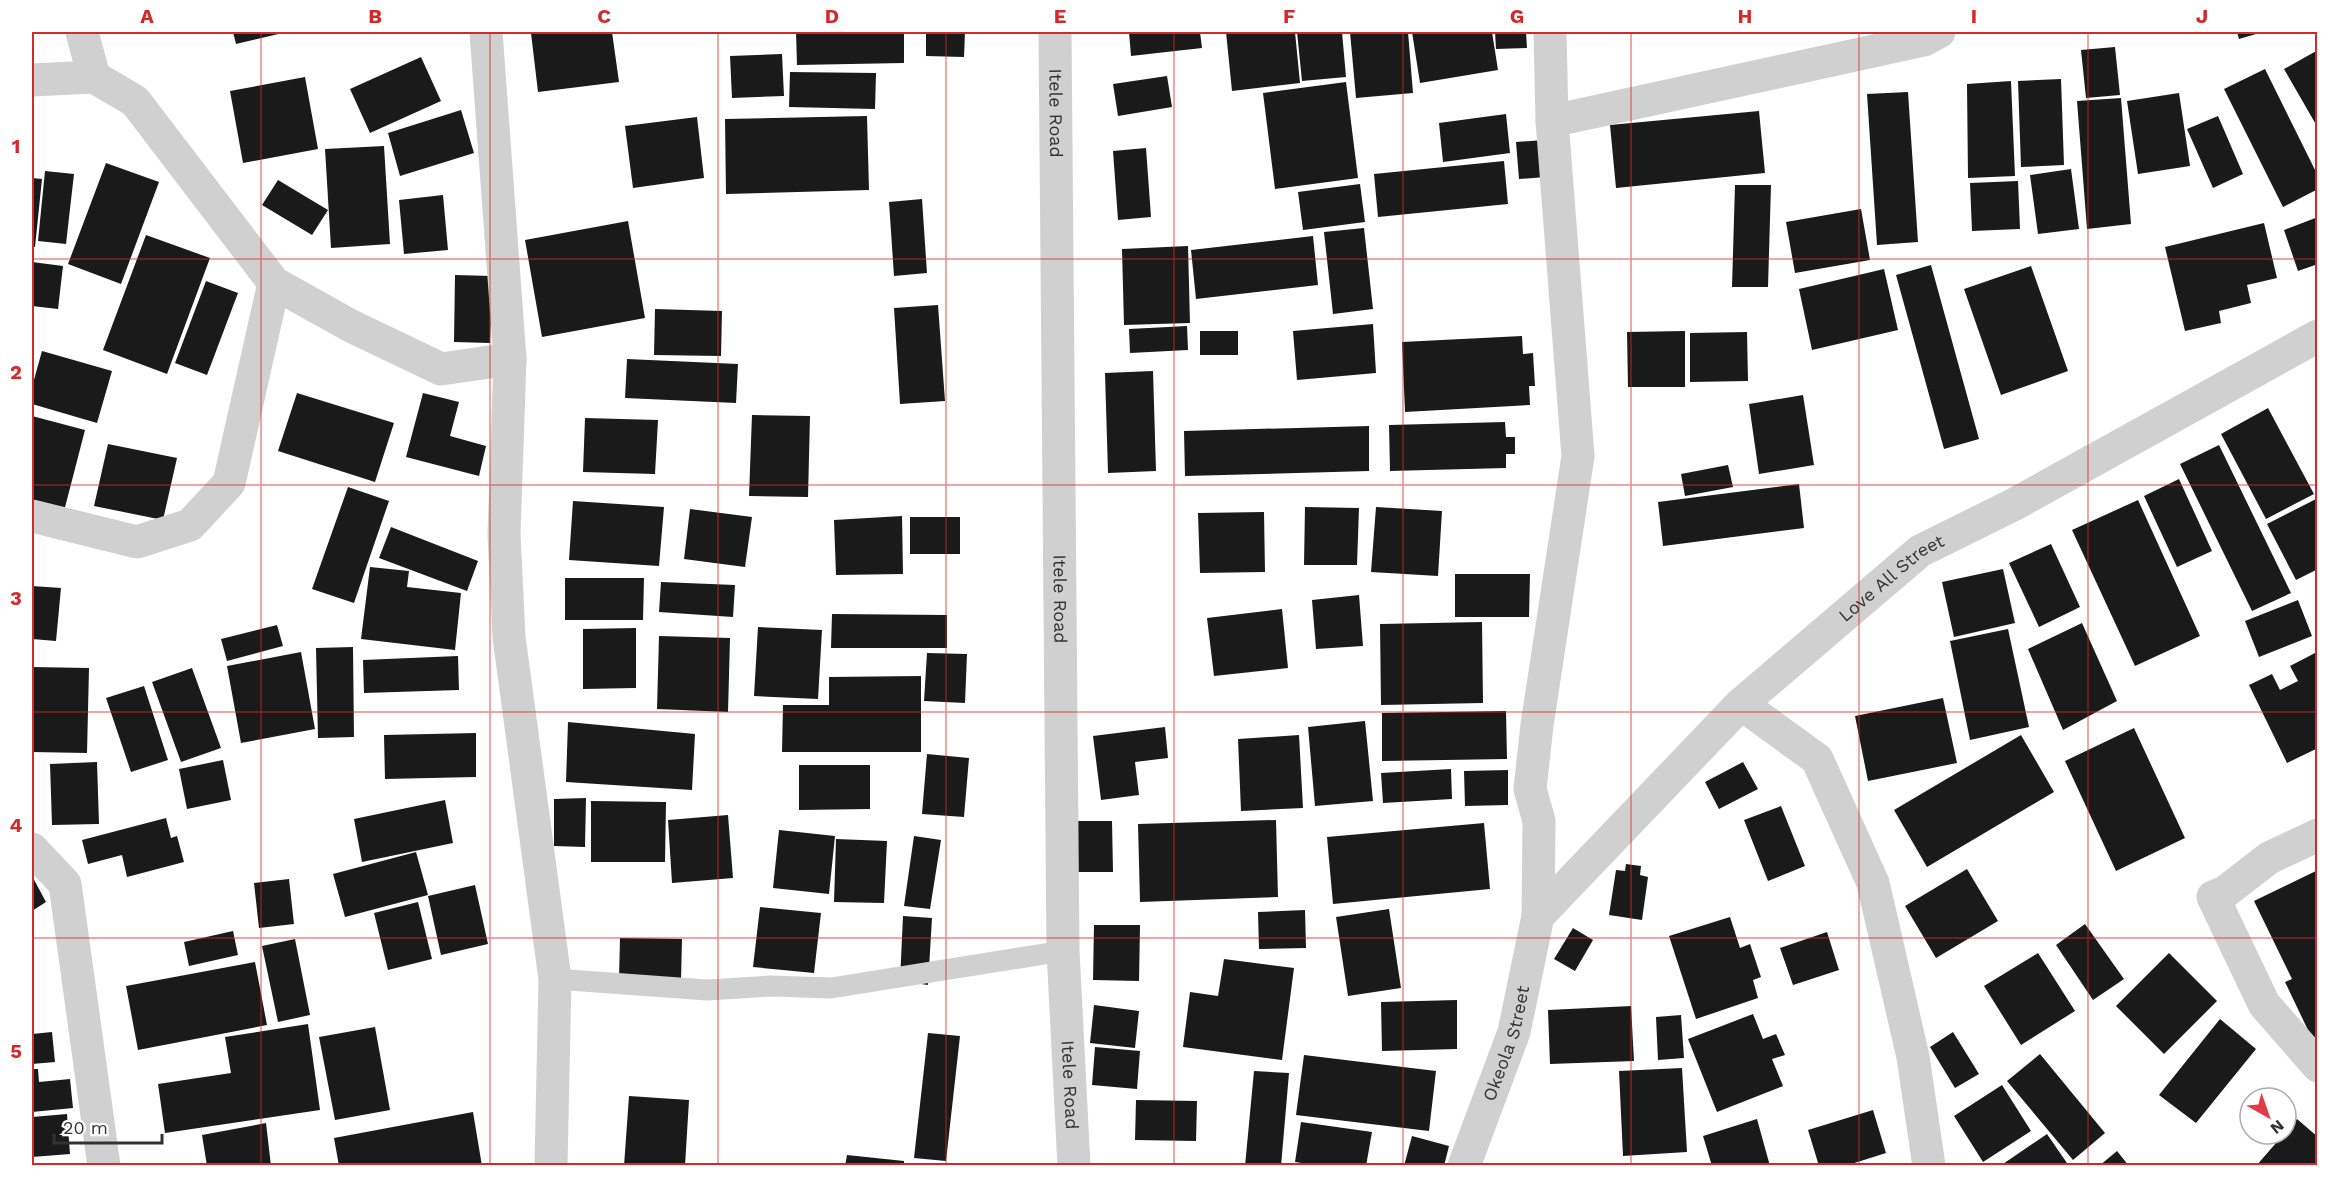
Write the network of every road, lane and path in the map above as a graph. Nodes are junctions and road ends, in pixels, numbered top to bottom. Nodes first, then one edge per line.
1 (82, 32) edge
2 (486, 32) edge
3 (1055, 32) edge
4 (1550, 32) edge
5 (1939, 32) edge
6 (94, 78) junction
7 (32, 80) edge
8 (1552, 122) junction
9 (274, 283) junction
10 (2318, 336) edge
11 (510, 359) junction
12 (32, 516) edge
13 (1741, 704) junction
14 (2318, 835) edge
15 (32, 849) edge
16 (1538, 916) junction
17 (1063, 951) junction
18 (555, 979) junction
19 (2318, 1066) edge
20 (104, 1166) edge
21 (550, 1166) edge
22 (1074, 1166) edge
23 (1464, 1166) edge
24 (1929, 1166) edge

1 - 6 street
2 - 11 street
3 - 17 street, Itele Road
4 - 8 street, Okeola Street
5 - 8 street
6 - 7 street
6 - 9 street
8 - 16 street, Okeola Street
9 - 11 street
9 - 12 street
10 - 13 street, Love All Street
11 - 18 street
13 - 16 street, Love All Street
13 - 24 street
14 - 19 street
15 - 20 street
16 - 23 street, Okeola Street
17 - 18 lane
17 - 22 street, Itele Road
18 - 21 street

